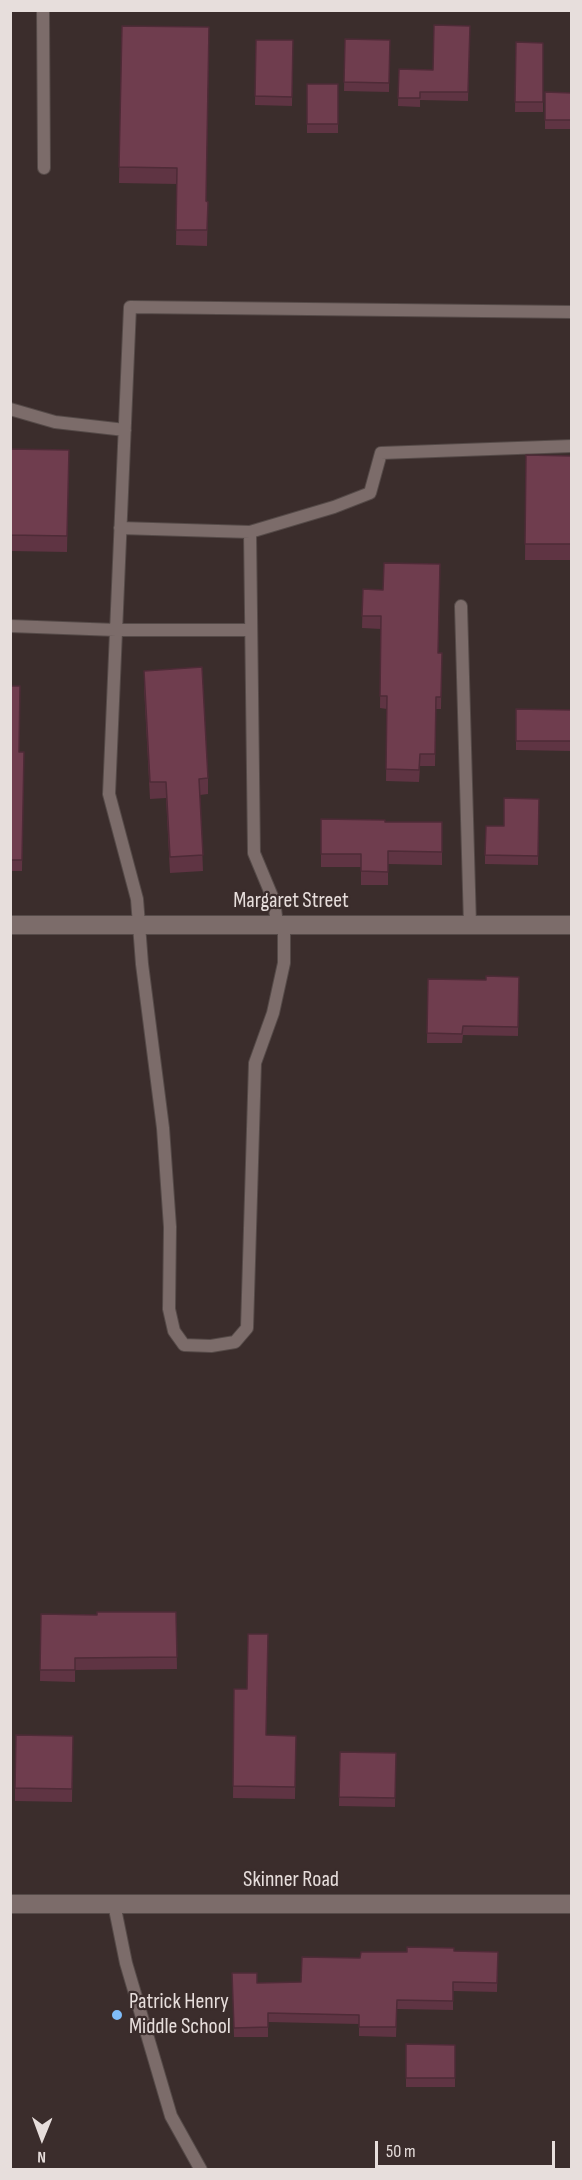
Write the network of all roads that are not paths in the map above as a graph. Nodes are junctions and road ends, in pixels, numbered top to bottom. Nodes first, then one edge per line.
1 (43, 10) edge
2 (44, 168) dead end
3 (572, 312) edge
4 (10, 409) edge
5 (124, 430) junction
6 (572, 446) edge
7 (120, 528) junction
8 (250, 532) junction
9 (461, 606) dead end
10 (10, 626) edge
11 (116, 630) junction
12 (251, 630) junction
13 (280, 924) junction
14 (10, 925) edge
15 (138, 925) junction
16 (470, 925) junction
17 (572, 925) edge
18 (10, 1904) edge
19 (114, 1904) junction
20 (572, 1904) edge
21 (201, 2169) edge

1 - 2 lane
3 - 5 lane
4 - 5 lane
5 - 7 lane
6 - 8 lane
7 - 8 lane
7 - 11 lane
8 - 12 lane
9 - 16 lane
10 - 11 lane
11 - 12 lane
11 - 15 lane
12 - 13 lane
13 - 15 street, Margaret Street
13 - 15 lane
13 - 16 street, Margaret Street
14 - 15 street, Margaret Street
16 - 17 street, Margaret Street
18 - 19 street, Skinner Road
19 - 20 street, Skinner Road
19 - 21 lane

